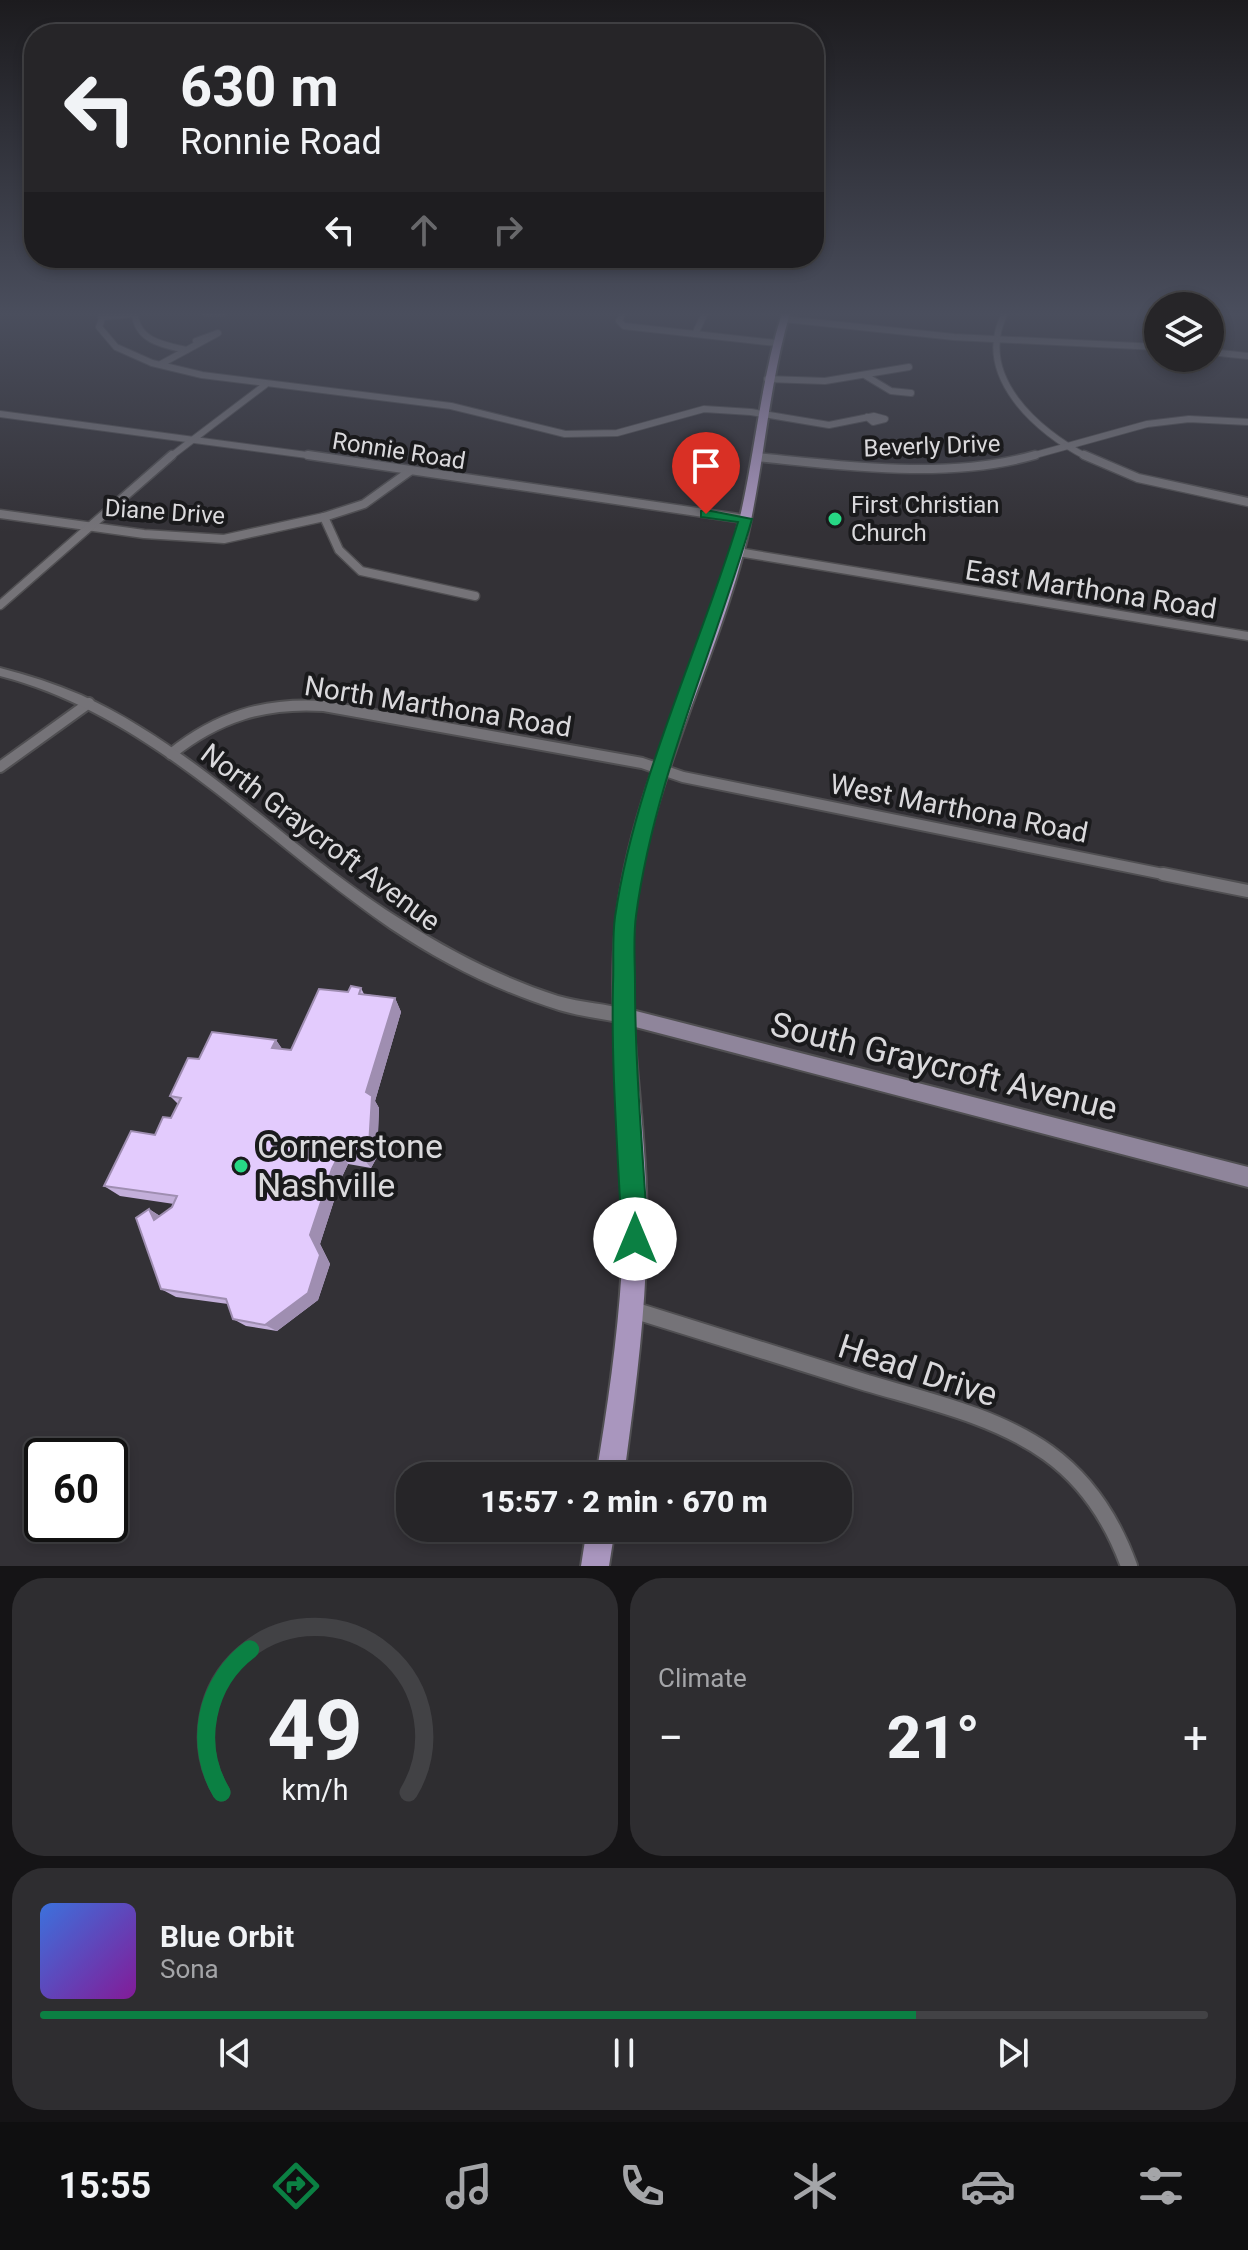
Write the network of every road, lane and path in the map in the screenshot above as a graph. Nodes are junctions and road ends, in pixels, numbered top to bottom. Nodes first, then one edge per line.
1 (264, 386) edge
2 (275, 386) edge
3 (765, 386) edge
4 (883, 386) edge
5 (1007, 386) edge
6 (911, 393) dead end
7 (0, 414) edge
8 (758, 415) junction
9 (867, 417) dead end
10 (1248, 422) edge
11 (192, 438) junction
12 (1072, 447) junction
13 (756, 457) junction
14 (410, 471) junction
15 (1248, 502) edge
16 (0, 514) edge
17 (324, 517) junction
18 (745, 519) junction
19 (87, 526) junction
20 (738, 552) junction
21 (475, 596) dead end
22 (0, 605) edge
23 (1248, 636) edge
24 (0, 672) edge
25 (89, 703) junction
26 (171, 754) junction
27 (0, 767) edge
28 (662, 769) junction
29 (1248, 891) edge
30 (624, 1016) junction
31 (1248, 1177) edge
32 (631, 1310) junction
33 (612, 1462) edge
34 (599, 1542) edge
35 (595, 1566) edge
36 (1129, 1566) edge

1 - 11 street
2 - 8 street
3 - 8 main road
4 - 6 street
5 - 12 street
7 - 11 street, Ronnie Road
8 - 9 street
8 - 13 main road
10 - 12 street, Beverly Drive
11 - 14 street, Ronnie Road
11 - 19 street
12 - 13 street, Beverly Drive
12 - 15 street
13 - 18 main road
14 - 17 street, Diane Drive
14 - 18 street, Ronnie Road
16 - 19 street, Diane Drive
17 - 19 street, Diane Drive
17 - 21 street
18 - 20 main road
19 - 22 street
20 - 23 street, East Marthona Road
20 - 28 main road
24 - 25 street, North Graycroft Avenue
25 - 26 street, North Graycroft Avenue
25 - 27 street
26 - 28 street, North Marthona Road
26 - 30 street, North Graycroft Avenue
28 - 29 street, West Marthona Road
28 - 30 main road
30 - 31 main road, South Graycroft Avenue
30 - 32 main road
32 - 33 main road
32 - 36 street, Head Drive
34 - 35 main road

